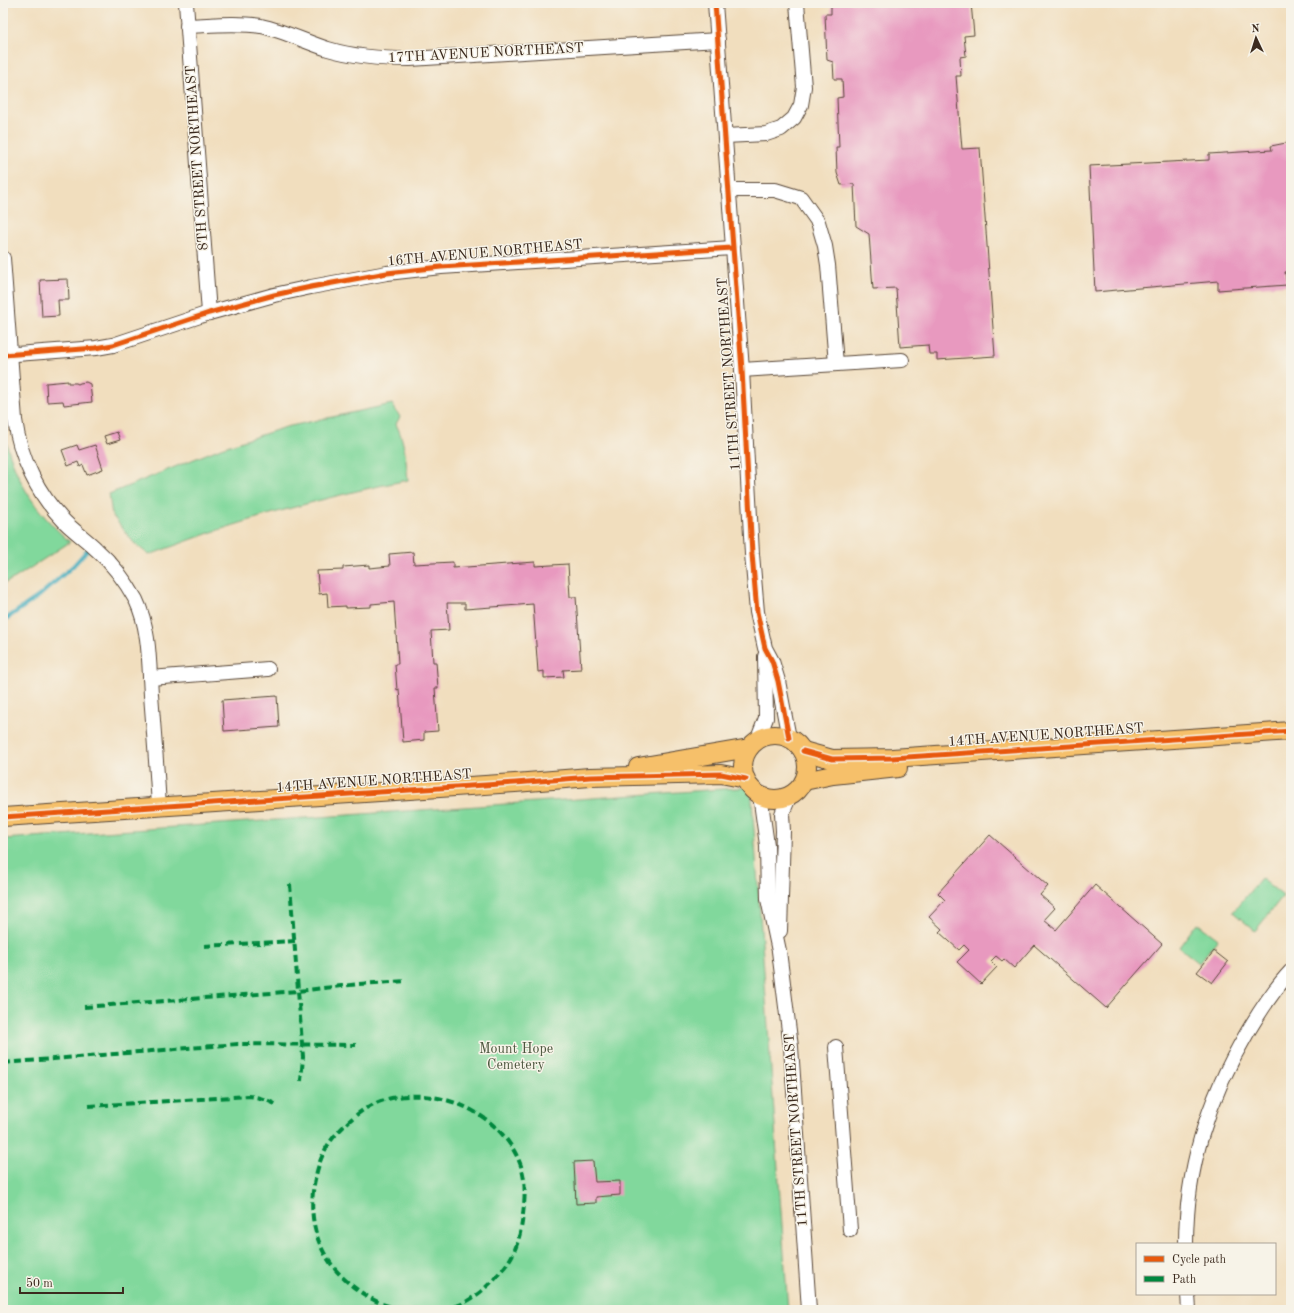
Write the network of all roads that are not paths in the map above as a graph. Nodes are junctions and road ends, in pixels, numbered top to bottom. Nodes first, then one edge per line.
1 (186, 3) edge
2 (715, 3) edge
3 (797, 3) edge
4 (187, 26) junction
5 (718, 40) junction
6 (725, 136) junction
7 (728, 190) junction
8 (732, 248) junction
9 (3, 258) edge
10 (208, 313) junction
11 (6, 354) edge
12 (902, 360) dead end
13 (836, 364) junction
14 (742, 370) junction
15 (765, 648) junction
16 (268, 669) dead end
17 (150, 678) junction
18 (1291, 731) edge
19 (789, 738) junction
20 (753, 745) junction
21 (803, 751) junction
22 (992, 751) junction
23 (590, 777) junction
24 (746, 779) junction
25 (804, 781) junction
26 (760, 795) junction
27 (790, 795) junction
28 (159, 807) junction
29 (3, 817) edge
30 (779, 951) junction
31 (1291, 971) edge
32 (836, 1047) dead end
33 (850, 1230) dead end
34 (1186, 1243) edge
35 (1188, 1295) edge
36 (809, 1310) edge
37 (1189, 1310) edge

1 - 4 street, 8TH STREET NORTHEAST
2 - 5 street, 11TH STREET NORTHEAST
3 - 6 street
4 - 5 street, 17TH AVENUE NORTHEAST
4 - 10 street, 8TH STREET NORTHEAST
5 - 6 street, 11TH STREET NORTHEAST
6 - 7 street, 11TH STREET NORTHEAST
7 - 8 street, 11TH STREET NORTHEAST
7 - 13 street
8 - 10 street, 16TH AVENUE NORTHEAST
8 - 14 street, 11TH STREET NORTHEAST
9 - 11 street
10 - 11 street, 16TH AVENUE NORTHEAST
11 - 17 street
12 - 13 street
13 - 14 street
14 - 15 street, 11TH STREET NORTHEAST
15 - 19 street, 11TH STREET NORTHEAST
15 - 20 street, 11TH STREET NORTHEAST
16 - 17 street
17 - 28 street
18 - 22 main road, 14TH AVENUE NORTHEAST
19 - 20 main road
19 - 21 main road
20 - 23 main road, 14TH AVENUE NORTHEAST
20 - 24 main road
21 - 22 main road, 14TH AVENUE NORTHEAST
21 - 25 main road
22 - 25 main road, 14TH AVENUE NORTHEAST
23 - 24 main road, 14TH AVENUE NORTHEAST
23 - 28 main road, 14TH AVENUE NORTHEAST
24 - 26 main road
25 - 27 main road
26 - 27 main road
26 - 30 street, 11TH STREET NORTHEAST
27 - 30 street, 11TH STREET NORTHEAST
28 - 29 main road, 14TH AVENUE NORTHEAST
30 - 36 street, 11TH STREET NORTHEAST
31 - 34 street
32 - 33 street
35 - 37 street

